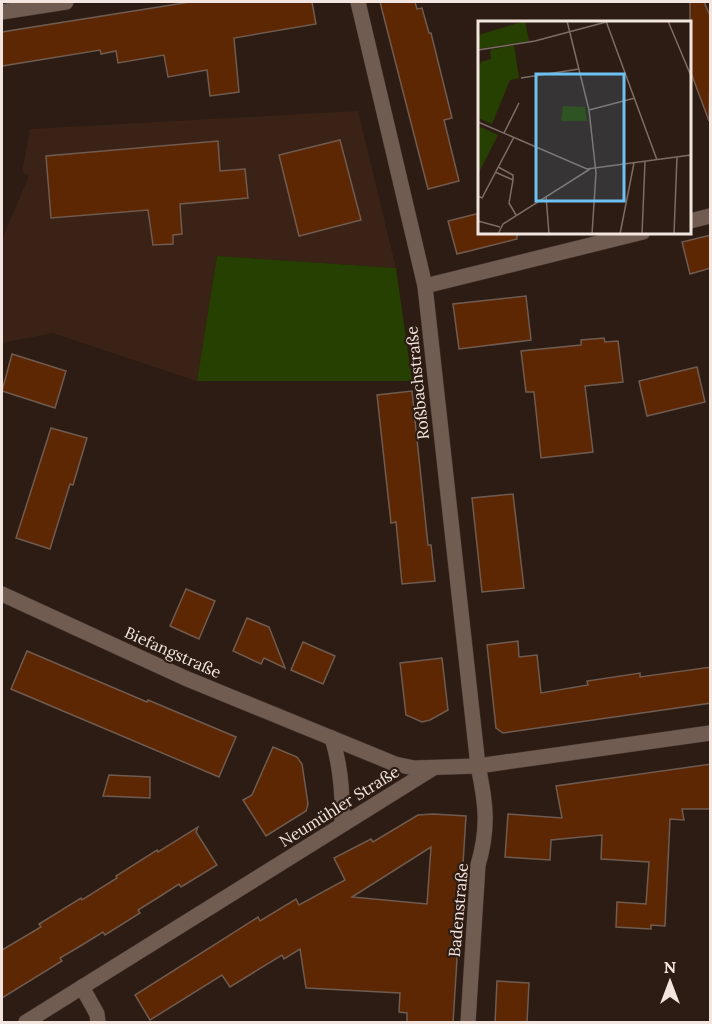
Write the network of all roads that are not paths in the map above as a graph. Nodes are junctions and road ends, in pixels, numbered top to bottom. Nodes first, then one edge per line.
1 (66, 2) edge
2 (358, 2) edge
3 (2, 12) edge
4 (711, 216) edge
5 (691, 221) edge
6 (635, 234) edge
7 (425, 286) junction
8 (2, 594) edge
9 (711, 733) edge
10 (332, 738) junction
11 (478, 766) junction
12 (432, 769) junction
13 (342, 824) junction
14 (82, 987) junction
15 (26, 1023) edge
16 (98, 1023) edge
17 (468, 1023) edge

1 - 3 street
2 - 7 street, Roßbachstraße
4 - 5 street
6 - 7 street
7 - 11 street, Roßbachstraße
8 - 10 street, Biefangstraße
9 - 11 street, Neumühler Straße
10 - 12 street, Biefangstraße
10 - 13 street
11 - 12 street, Neumühler Straße
11 - 17 street, Badenstraße
12 - 13 street, Neumühler Straße
13 - 14 street, Neumühler Straße
14 - 15 street, Neumühler Straße
14 - 16 street

